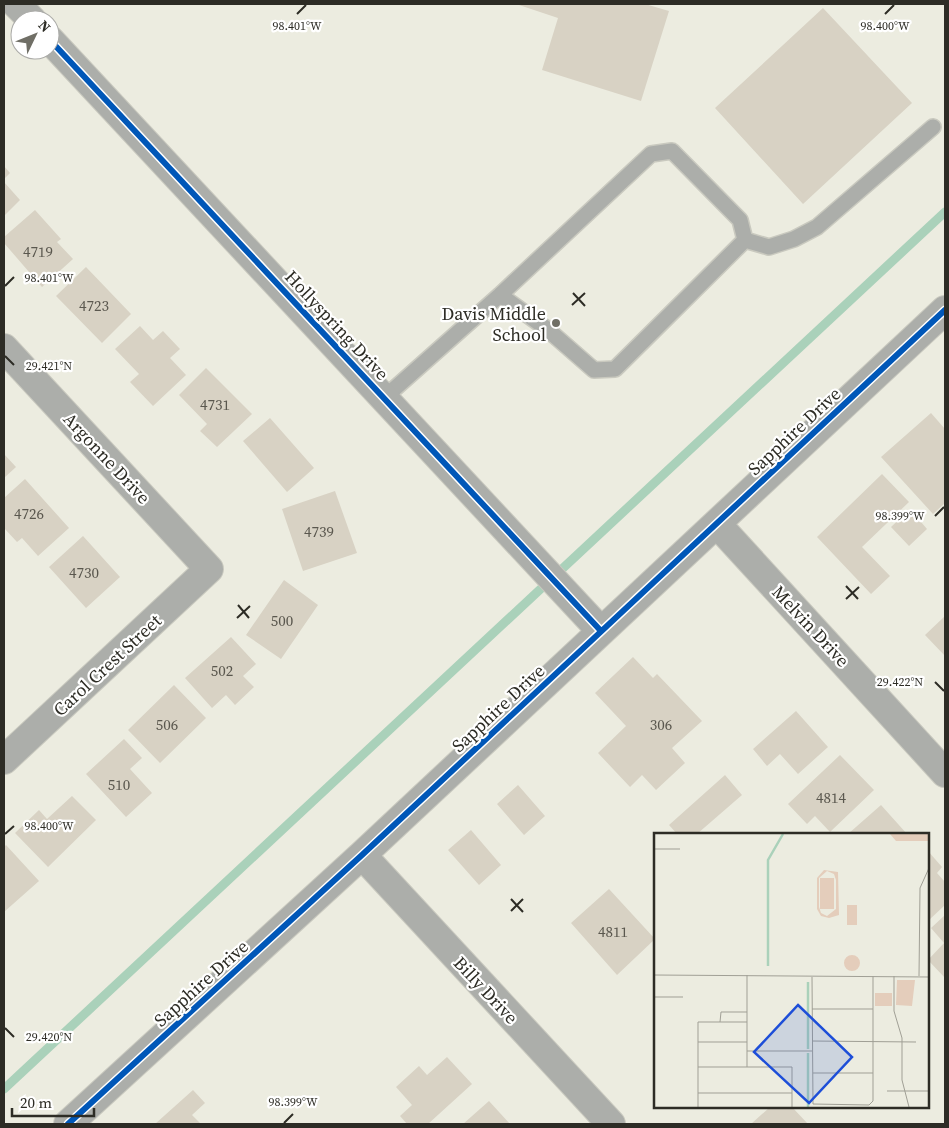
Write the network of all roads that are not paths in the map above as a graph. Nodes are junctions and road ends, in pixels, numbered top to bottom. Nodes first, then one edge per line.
1 (60, 51) edge
2 (933, 127) dead end
3 (746, 240) junction
4 (500, 295) junction
5 (945, 310) edge
6 (4, 348) edge
7 (384, 398) junction
8 (717, 524) junction
9 (209, 569) joint
10 (601, 631) junction
11 (4, 760) edge
12 (945, 773) edge
13 (362, 856) junction
14 (68, 1124) edge
15 (611, 1124) edge

1 - 7 street, Hollyspring Drive
2 - 3 lane
3 - 4 lane
3 - 4 lane
4 - 7 lane
5 - 8 street, Sapphire Drive
6 - 9 street, Argonne Drive
7 - 10 street, Hollyspring Drive
8 - 10 street, Sapphire Drive
8 - 12 street, Melvin Drive
9 - 11 street, Carol Crest Street
10 - 13 street, Sapphire Drive
13 - 14 street, Sapphire Drive
13 - 15 street, Billy Drive

